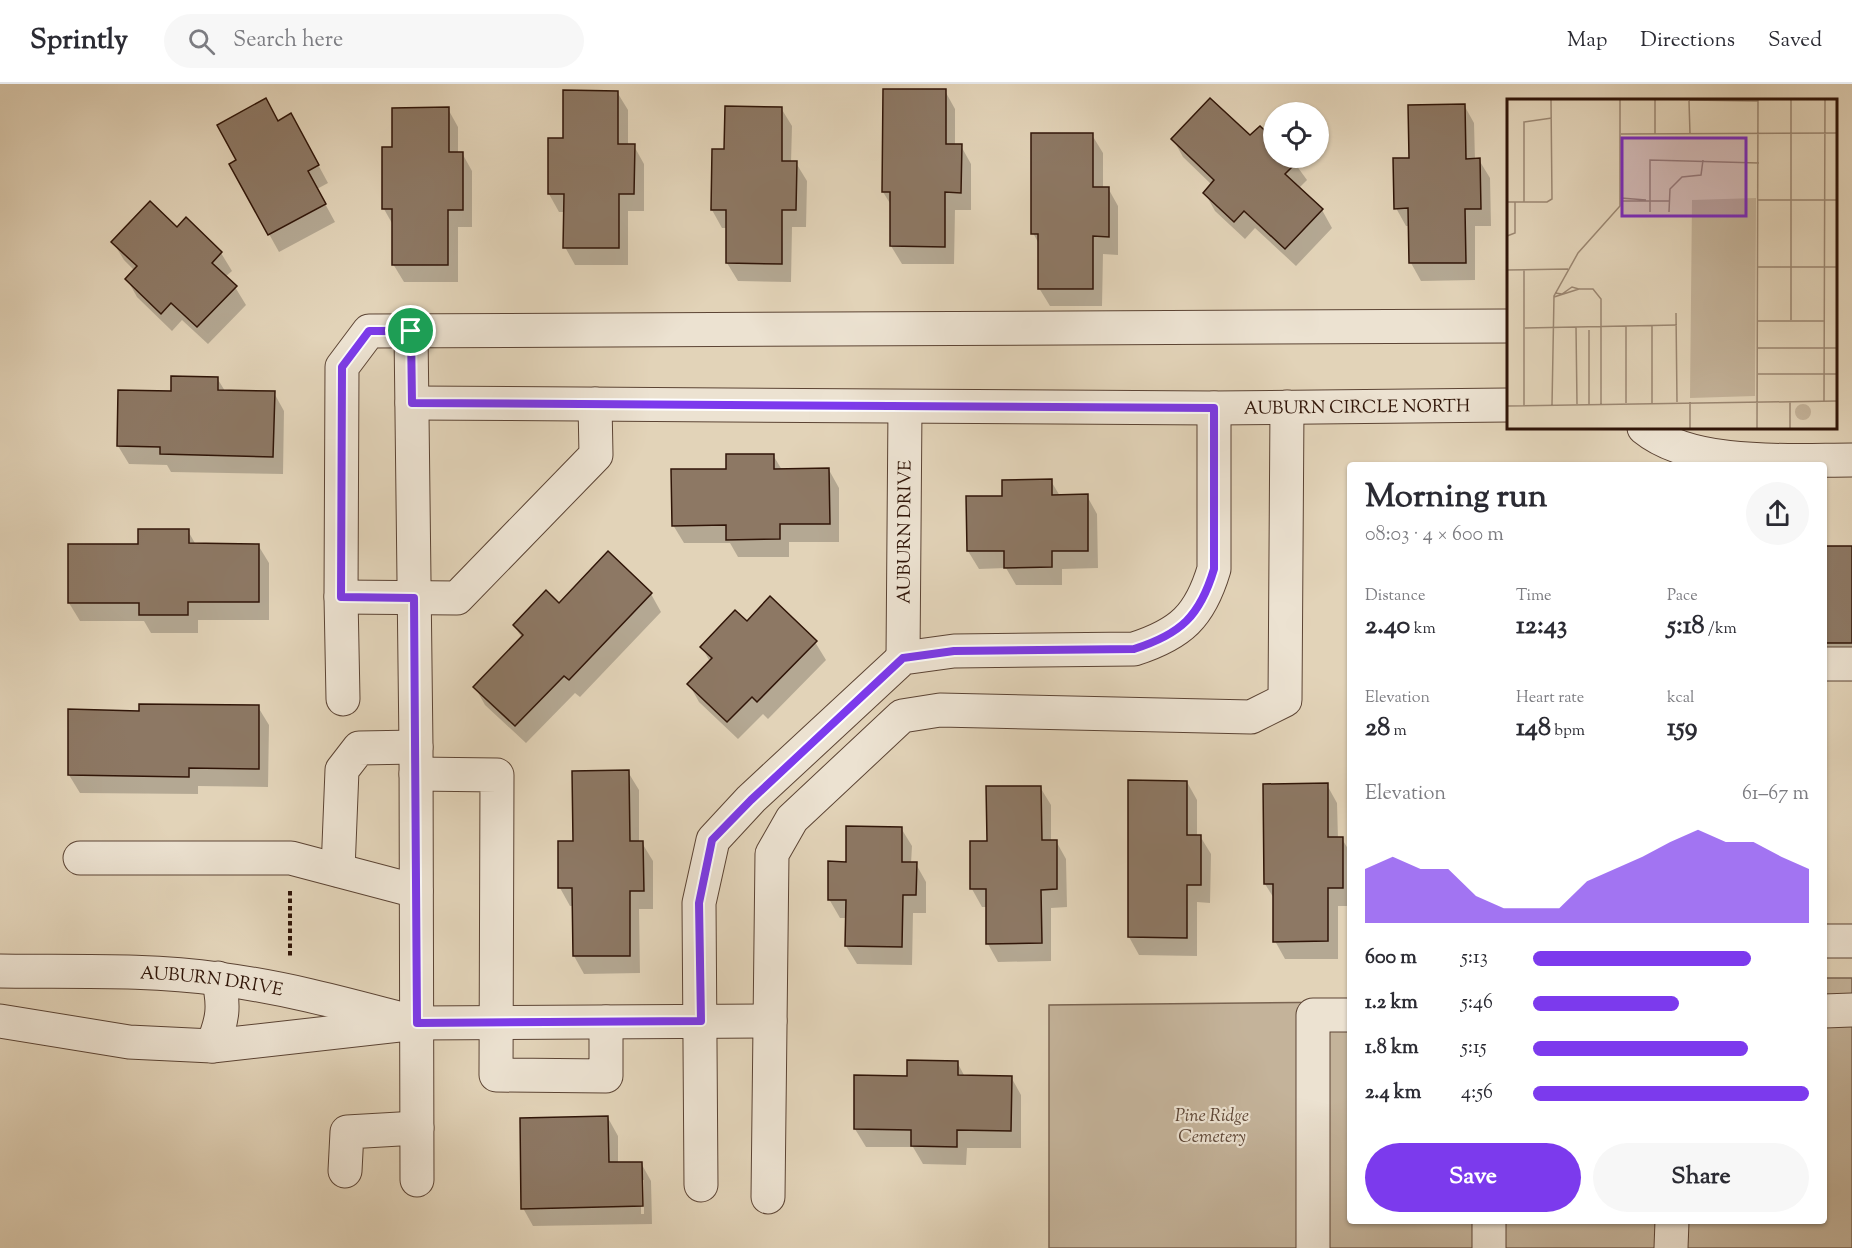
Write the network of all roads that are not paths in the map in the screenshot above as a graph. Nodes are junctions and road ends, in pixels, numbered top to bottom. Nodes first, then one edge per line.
1 (1507, 326) edge
2 (411, 331) junction
3 (412, 403) junction
4 (595, 404) junction
5 (1507, 405) edge
6 (904, 407) junction
7 (1287, 407) junction
8 (1214, 408) junction
9 (1646, 429) edge
10 (1852, 460) edge
11 (341, 597) junction
12 (414, 598) junction
13 (903, 658) junction
14 (1827, 664) edge
15 (1852, 664) edge
16 (343, 699) dead end
17 (416, 761) junction
18 (80, 858) dead end
19 (338, 870) junction
20 (416, 891) junction
21 (1827, 941) edge
22 (1852, 941) edge
23 (0, 971) edge
24 (218, 978) junction
25 (1827, 1011) edge
26 (1852, 1011) edge
27 (1347, 1015) edge
28 (0, 1021) edge
29 (701, 1021) junction
30 (770, 1021) junction
31 (606, 1022) junction
32 (417, 1023) junction
33 (496, 1023) junction
34 (212, 1046) junction
35 (417, 1128) junction
36 (345, 1171) dead end
37 (417, 1180) dead end
38 (701, 1185) dead end
39 (768, 1197) dead end
40 (1489, 1224) edge
41 (1671, 1224) edge
42 (1313, 1248) edge
43 (1489, 1248) edge
44 (1671, 1248) edge

1 - 2 street
2 - 3 street
2 - 11 street
3 - 4 street, AUBURN CIRCLE NORTH
3 - 12 street
4 - 6 street, AUBURN CIRCLE NORTH
4 - 12 street
5 - 7 street, AUBURN CIRCLE NORTH
6 - 8 street, AUBURN CIRCLE NORTH
6 - 13 street, AUBURN DRIVE
7 - 8 street, AUBURN CIRCLE NORTH
7 - 30 street
8 - 13 street
9 - 10 street
11 - 12 street
11 - 16 street
12 - 17 street
13 - 29 street
14 - 15 street
17 - 19 street
17 - 20 street
17 - 33 street
18 - 19 street
19 - 20 street
20 - 32 street
21 - 22 street
23 - 24 street, AUBURN DRIVE
24 - 32 street, AUBURN DRIVE
24 - 34 street
25 - 26 street
27 - 42 street
28 - 34 street, AUBURN DRIVE
29 - 30 street, AUBURN DRIVE
29 - 31 street, AUBURN DRIVE
29 - 38 street
30 - 39 street
31 - 33 street, AUBURN DRIVE
31 - 33 street
32 - 33 street, AUBURN DRIVE
32 - 34 street, AUBURN DRIVE
32 - 35 street
35 - 36 street
35 - 37 street
40 - 43 street
41 - 44 street

